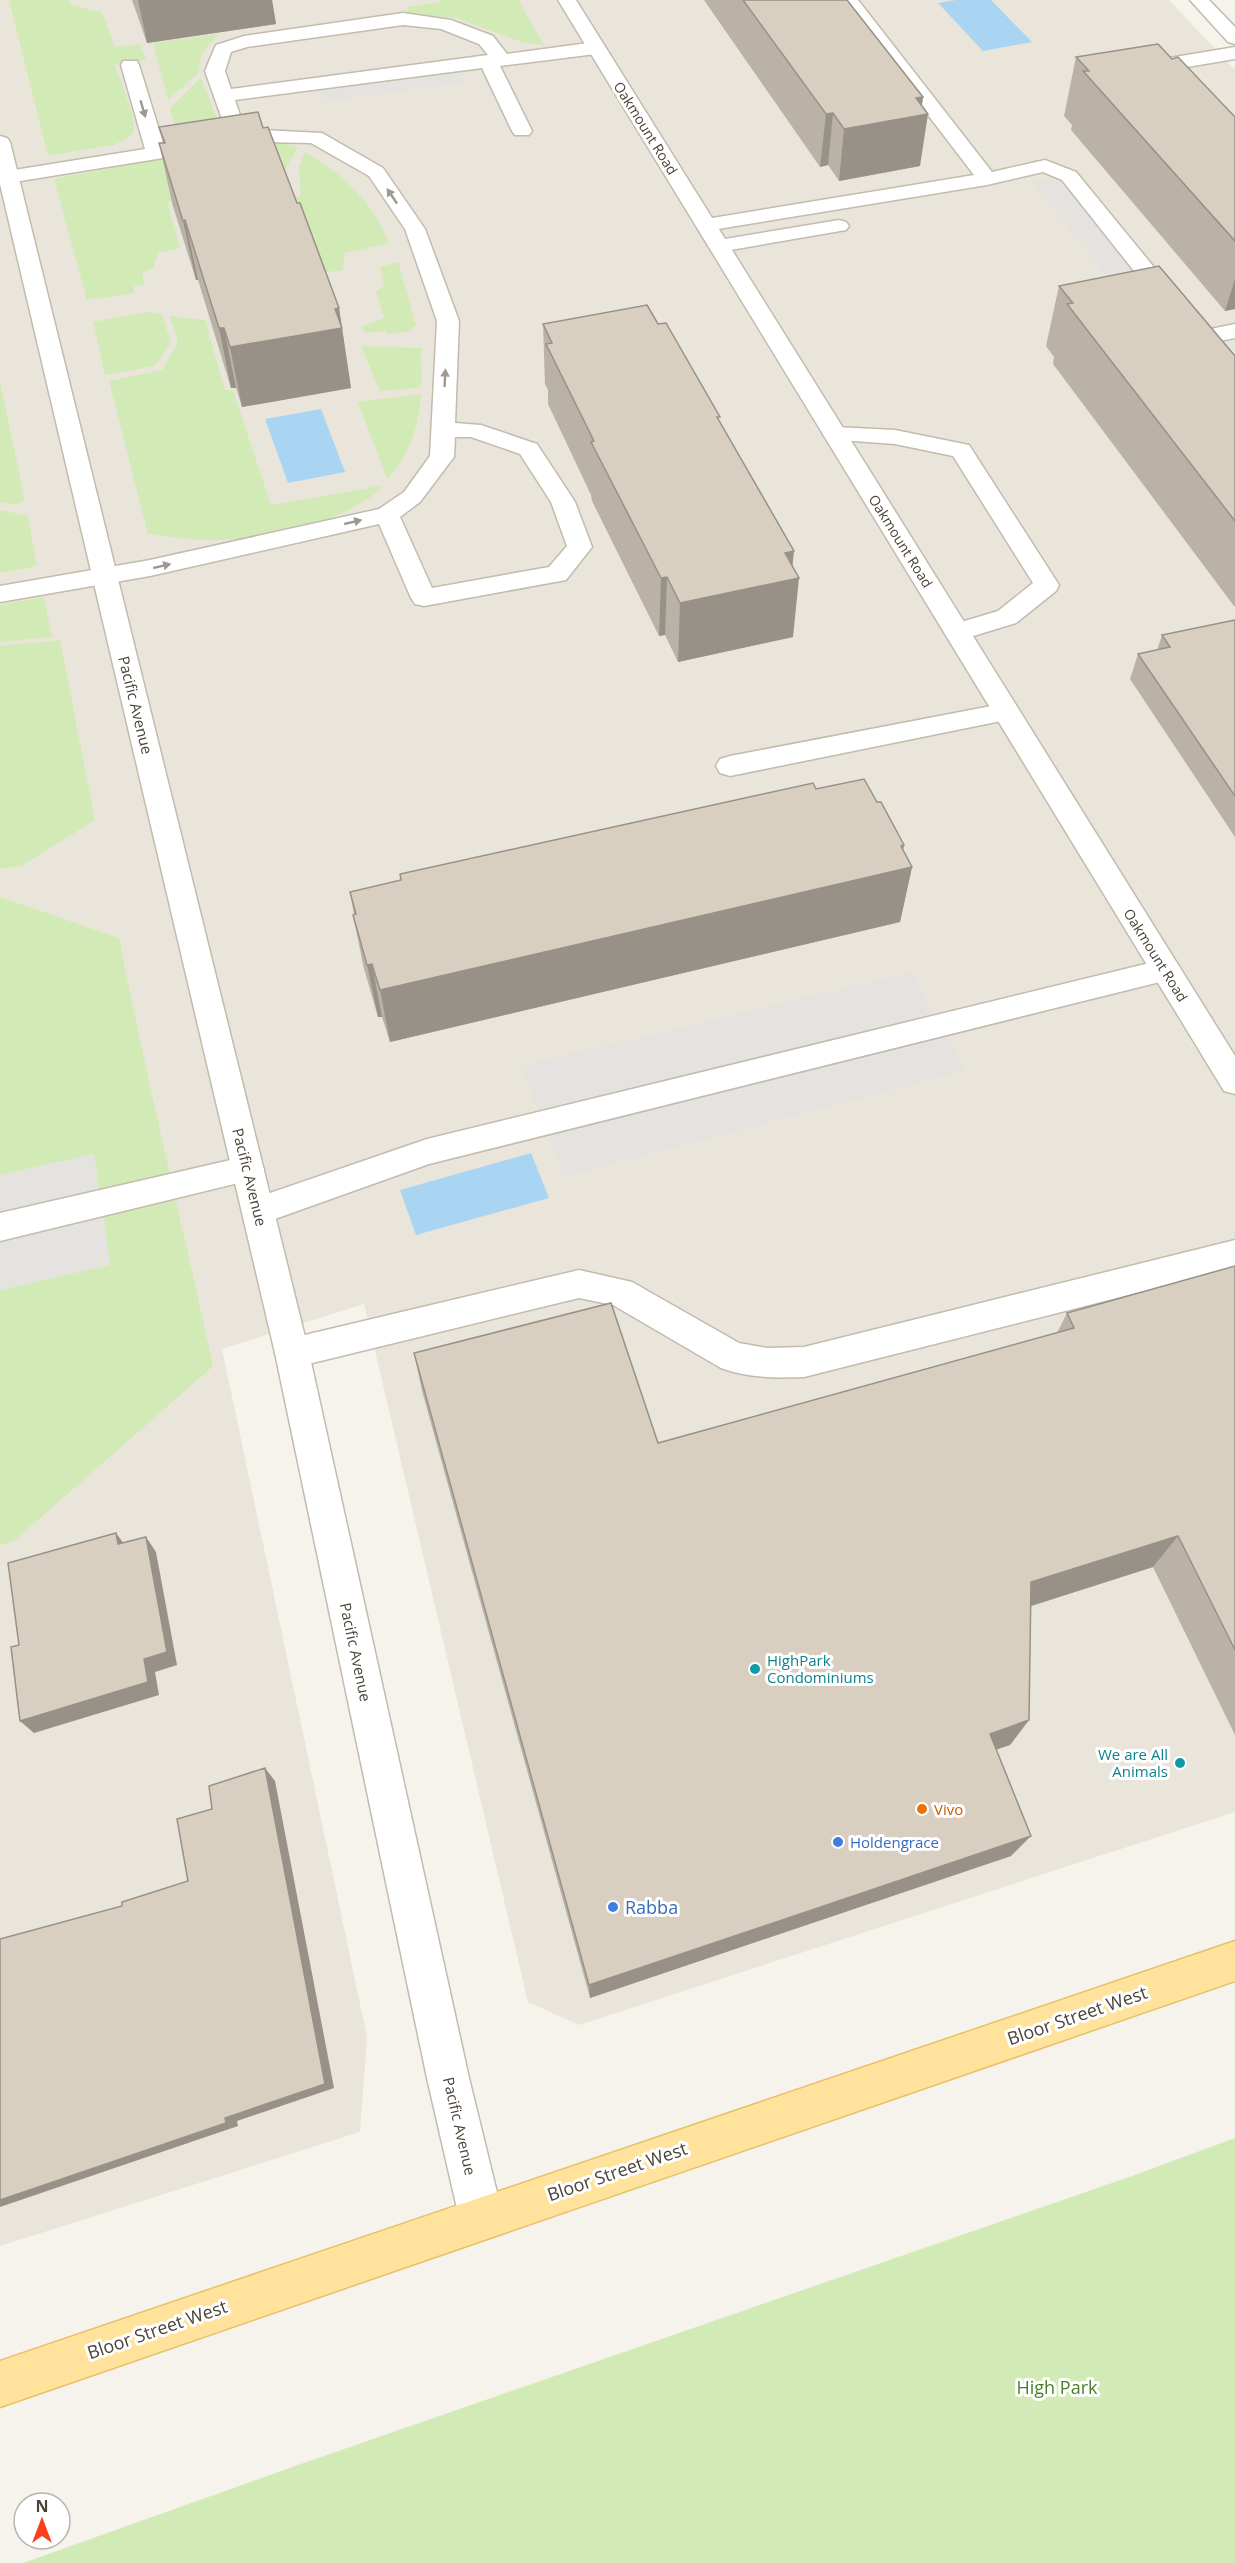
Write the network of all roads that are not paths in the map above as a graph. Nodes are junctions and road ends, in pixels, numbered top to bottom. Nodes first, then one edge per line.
1 (567, 0) edge
2 (849, 0) edge
3 (1199, 0) edge
4 (1235, 38) edge
5 (596, 48) junction
6 (1235, 52) edge
7 (494, 60) junction
8 (1169, 64) edge
9 (130, 65) dead end
10 (224, 96) junction
11 (522, 131) dead end
12 (239, 140) junction
13 (156, 153) junction
14 (3, 160) edge
15 (987, 179) junction
16 (856, 223) dead end
17 (706, 225) junction
18 (719, 246) junction
19 (1235, 331) edge
20 (1199, 338) junction
21 (1214, 356) edge
22 (444, 430) junction
23 (835, 434) junction
24 (387, 514) junction
25 (105, 576) junction
26 (0, 594) edge
27 (957, 632) junction
28 (1007, 712) junction
29 (730, 766) dead end
30 (1166, 970) junction
31 (1235, 1082) edge
32 (248, 1169) junction
33 (258, 1211) junction
34 (0, 1227) edge
35 (1235, 1254) edge
36 (292, 1353) junction
37 (1235, 1961) edge
38 (481, 2217) junction
39 (0, 2384) edge

1 - 5 street, Oakmount Road
2 - 15 street
3 - 4 street
5 - 7 street
5 - 17 street, Oakmount Road
6 - 8 street
7 - 10 street
7 - 10 street
7 - 11 street
9 -> 13 street
10 - 12 street
12 - 13 street
22 -> 12 street
13 - 14 street
14 - 25 street, Pacific Avenue
15 - 17 street
15 - 20 street
16 - 18 street
17 - 18 street, Oakmount Road
18 - 23 street, Oakmount Road
19 - 20 street
20 - 21 street
22 - 24 street
22 - 24 street
23 - 27 street, Oakmount Road
23 - 27 street
25 -> 24 street
25 - 26 street
25 - 32 street, Pacific Avenue
27 - 28 street, Oakmount Road
28 - 29 street
28 - 30 street, Oakmount Road
30 - 31 street, Oakmount Road
30 - 33 street
32 - 33 street, Pacific Avenue
32 - 34 street
33 - 36 street, Pacific Avenue
35 - 36 street
36 - 38 street, Pacific Avenue
37 - 38 main road, Bloor Street West
38 - 39 main road, Bloor Street West

